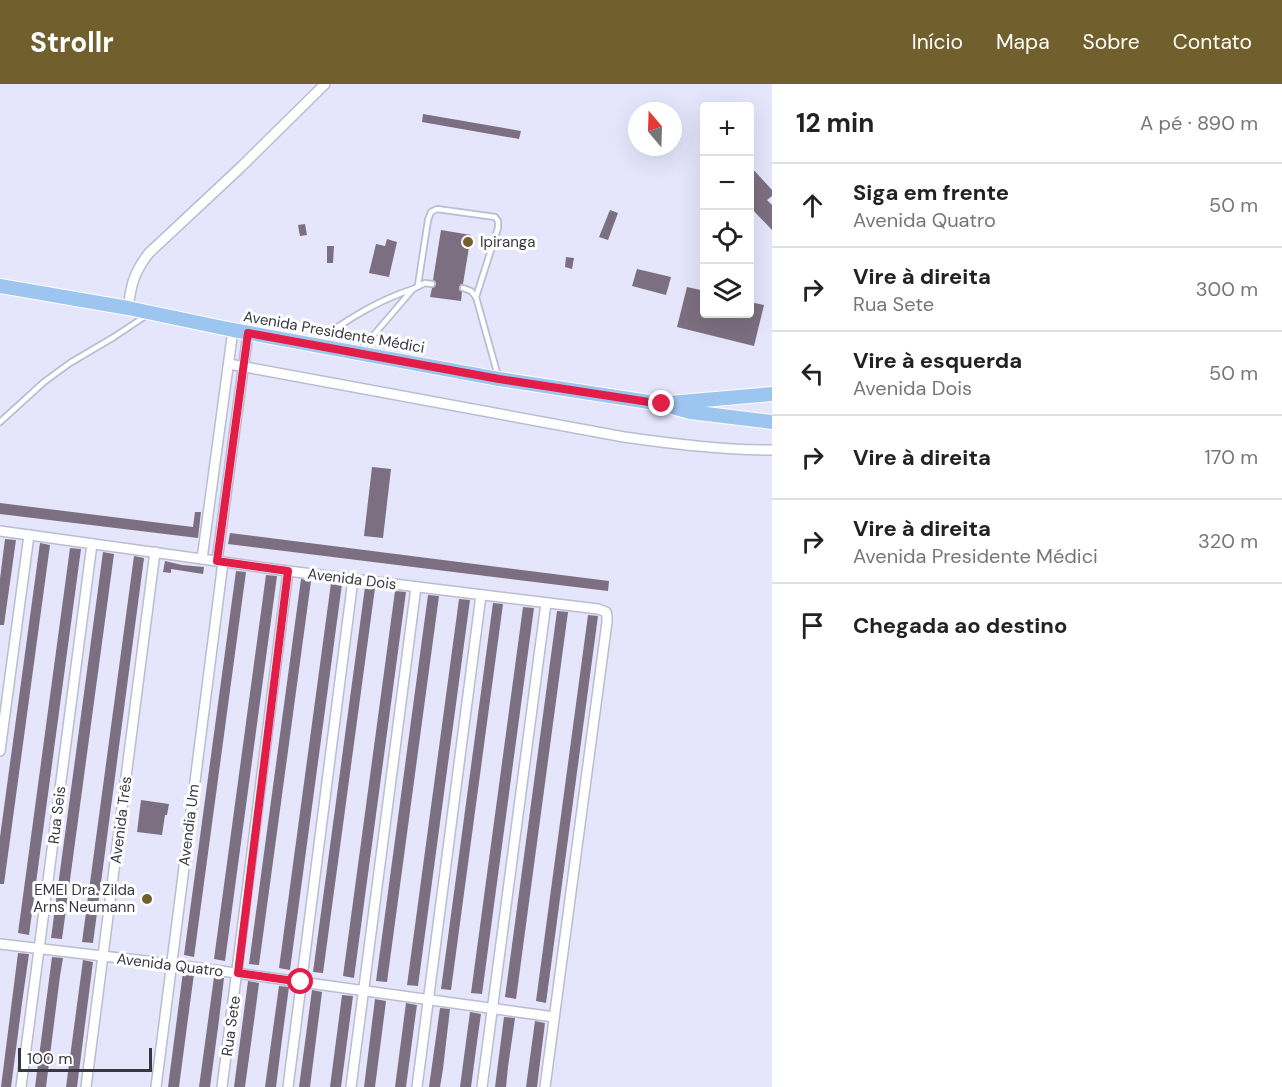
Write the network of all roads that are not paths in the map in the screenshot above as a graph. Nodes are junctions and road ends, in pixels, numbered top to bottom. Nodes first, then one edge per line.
1 (325, 84) edge
2 (432, 284) dead end
3 (418, 285) junction
4 (0, 286) edge
5 (463, 288) dead end
6 (413, 289) junction
7 (476, 297) junction
8 (128, 308) junction
9 (150, 313) junction
10 (233, 330) junction
11 (248, 333) junction
12 (313, 345) junction
13 (358, 353) junction
14 (229, 364) junction
15 (244, 367) junction
16 (499, 379) junction
17 (772, 394) edge
18 (662, 404) junction
19 (0, 422) edge
20 (772, 422) edge
21 (772, 450) edge
22 (0, 531) edge
23 (28, 535) junction
24 (92, 544) junction
25 (156, 552) junction
26 (202, 560) junction
27 (220, 562) junction
28 (288, 571) junction
29 (353, 579) junction
30 (416, 587) junction
31 (481, 595) junction
32 (546, 603) junction
33 (0, 751) edge
34 (0, 944) edge
35 (40, 949) junction
36 (103, 957) junction
37 (171, 964) junction
38 (238, 973) junction
39 (301, 982) junction
40 (365, 990) junction
41 (429, 1000) junction
42 (492, 1008) junction
43 (554, 1017) junction
44 (21, 1087) edge
45 (86, 1087) edge
46 (156, 1087) edge
47 (222, 1087) edge
48 (288, 1087) edge
49 (351, 1087) edge
50 (417, 1087) edge
51 (482, 1087) edge
52 (545, 1087) edge

1 - 8 street
2 - 3 lane
3 - 6 lane
3 - 7 lane
4 - 8 main road, Avenida Presidente Médici
5 - 7 lane
6 - 12 lane
6 - 13 lane
7 - 16 lane
8 - 9 main road, Avenida Presidente Médici
9 - 10 main road, Avenida Presidente Médici
9 - 19 lane
10 - 11 main road, Avenida Presidente Médici
10 - 14 street
11 - 12 main road, Avenida Presidente Médici
11 - 15 street, Avendia Um
12 - 13 main road, Avenida Presidente Médici
13 - 16 main road, Avenida Presidente Médici
14 - 15 street
14 - 26 street
15 - 21 street
15 - 27 street, Avendia Um
16 - 18 main road, Avenida Presidente Médici
17 - 18 main road, Avenida Presidente Médici
18 - 20 main road, Avenida Presidente Médici
22 - 23 street, Avenida Dois
23 - 24 street, Avenida Dois
23 - 33 street
24 - 25 street, Avenida Dois
24 - 35 street, Rua Seis
25 - 26 street, Avenida Dois
25 - 36 street, Avenida Três
26 - 27 street, Avenida Dois
27 - 28 street, Avenida Dois
27 - 37 street, Avendia Um
28 - 29 street, Avenida Dois
28 - 38 street, Rua Sete
29 - 30 street, Avenida Dois
29 - 39 street
30 - 31 street, Avenida Dois
30 - 40 street
31 - 32 street, Avenida Dois
31 - 41 street
32 - 42 street
32 - 43 street, Avenida Dois
34 - 35 street, Avenida Quatro
35 - 36 street, Avenida Quatro
35 - 44 street, Rua Seis
36 - 37 street, Avenida Quatro
36 - 45 street, Avenida Três
37 - 38 street, Avenida Quatro
37 - 46 street, Avendia Um
38 - 39 street, Avenida Quatro
38 - 47 street, Rua Sete
39 - 40 street, Avenida Quatro
39 - 48 street
40 - 41 street, Avenida Quatro
40 - 49 street
41 - 42 street, Avenida Quatro
41 - 50 street
42 - 43 street, Avenida Quatro
42 - 51 street
43 - 52 street

